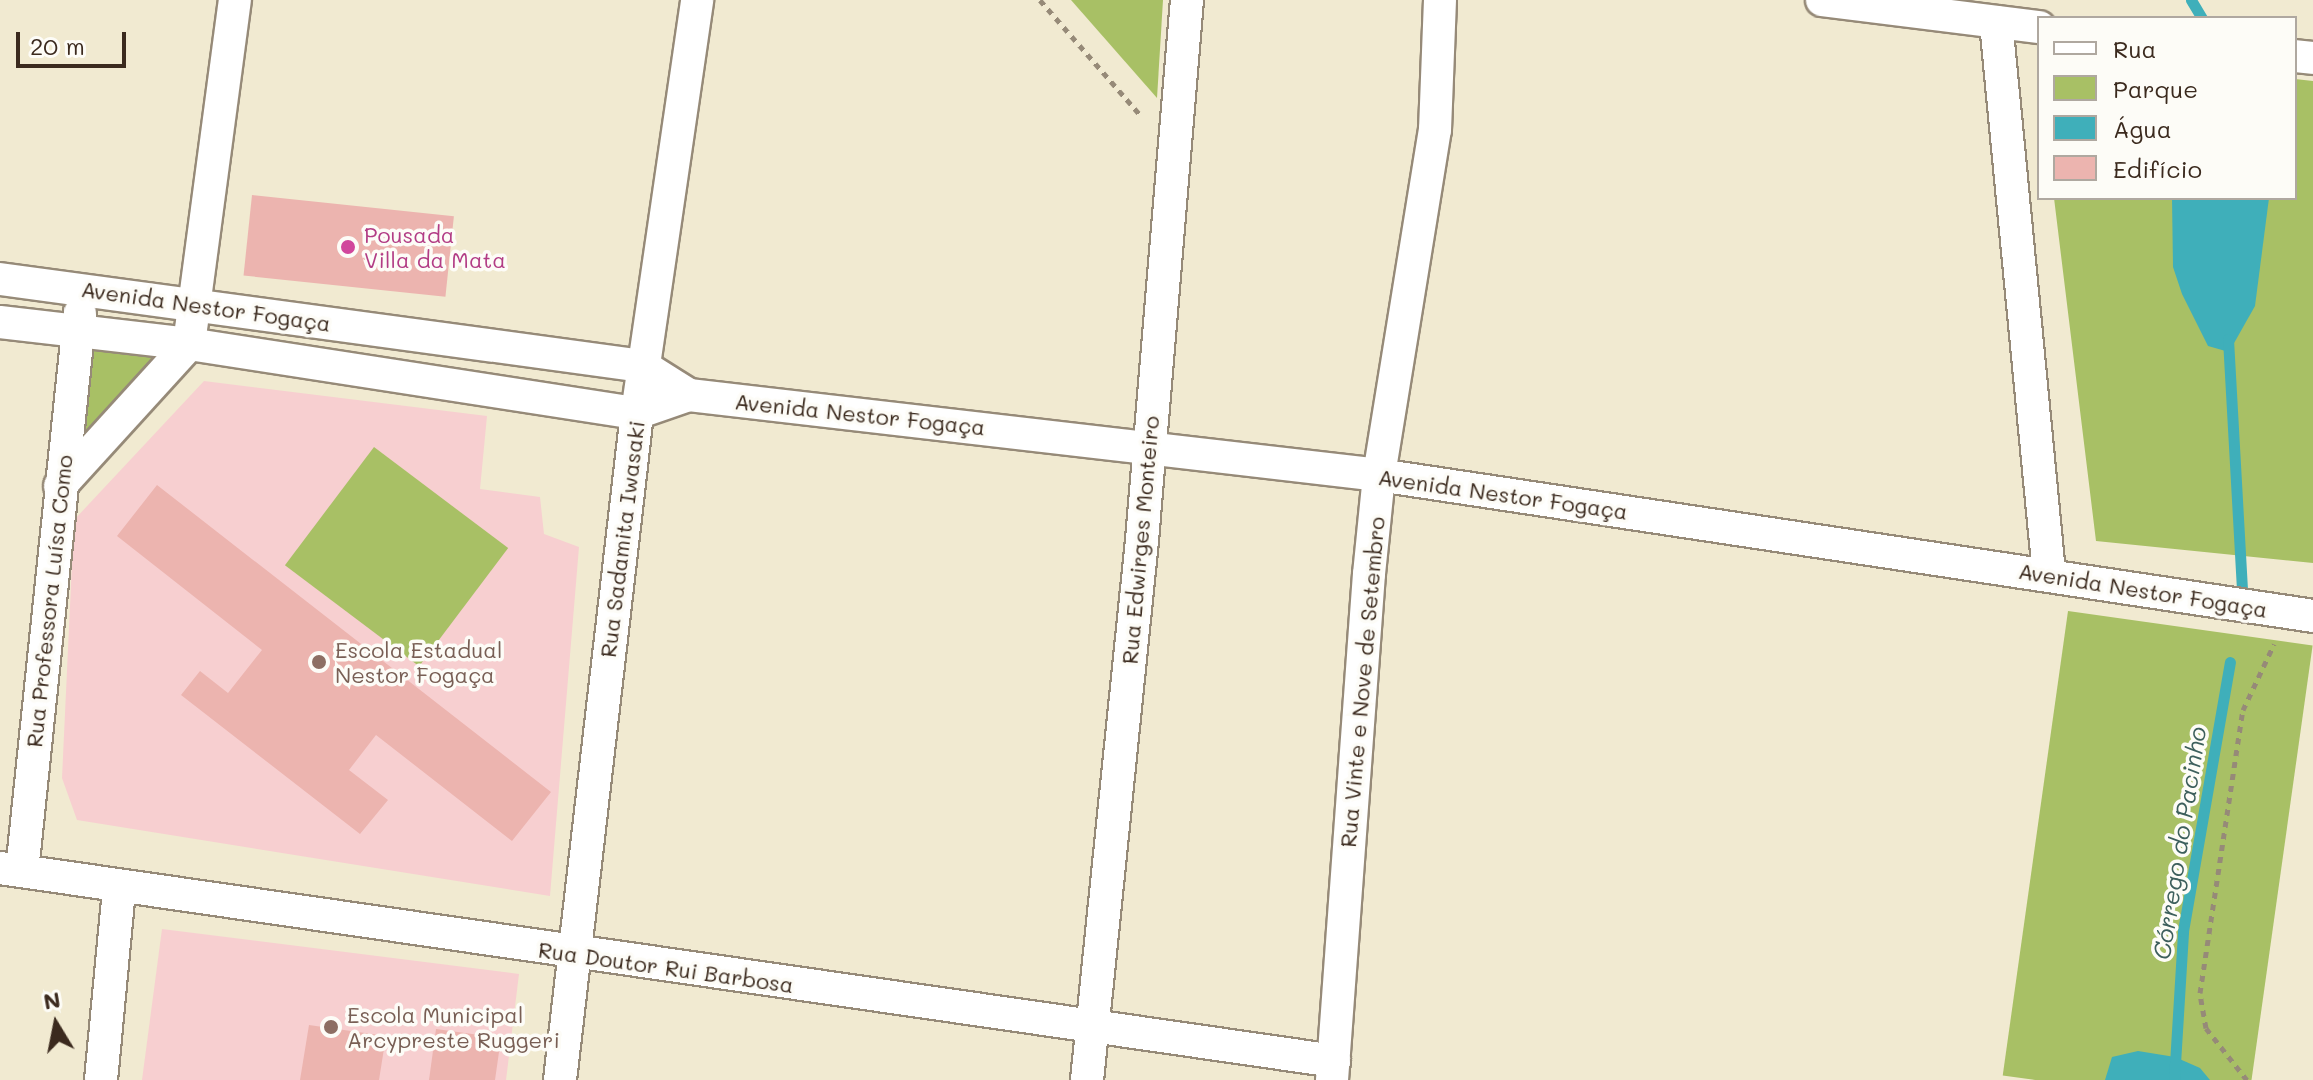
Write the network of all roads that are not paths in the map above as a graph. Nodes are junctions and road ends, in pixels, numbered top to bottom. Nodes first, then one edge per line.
1 (235, 0) edge
2 (697, 0) edge
3 (1187, 0) edge
4 (1440, 0) edge
5 (1822, 0) edge
6 (1996, 22) junction
7 (2037, 27) edge
8 (0, 279) edge
9 (83, 290) junction
10 (195, 304) junction
11 (0, 322) edge
12 (78, 332) junction
13 (189, 344) junction
14 (643, 366) junction
15 (689, 395) junction
16 (637, 413) junction
17 (1149, 445) junction
18 (1379, 475) junction
19 (60, 486) junction
20 (2049, 573) junction
21 (2288, 613) edge
22 (11, 869) edge
23 (119, 888) junction
24 (574, 955) junction
25 (1092, 1026) junction
26 (1333, 1071) edge
27 (101, 1080) edge
28 (560, 1080) edge
29 (1087, 1080) edge

1 - 10 street
2 - 14 street, Rua Sadamita Iwasaki
3 - 17 street, Rua Edwirges Monteiro
4 - 18 street, Rua Vinte e Nove de Setembro
5 - 6 street
6 - 7 street
6 - 20 street
8 - 9 street, Avenida Nestor Fogaça
9 - 10 street, Avenida Nestor Fogaça
9 - 12 street, Rua Professora Luísa Como
10 - 13 street
10 - 14 street, Avenida Nestor Fogaça
11 - 12 street, Avenida Nestor Fogaça
12 - 13 street, Avenida Nestor Fogaça
12 - 19 street, Rua Professora Luísa Como
13 - 16 street, Avenida Nestor Fogaça
13 - 19 street
14 - 15 street, Avenida Nestor Fogaça
14 - 16 street, Rua Sadamita Iwasaki
15 - 16 street, Avenida Nestor Fogaça
15 - 17 street, Avenida Nestor Fogaça
16 - 24 street, Rua Sadamita Iwasaki
17 - 18 street, Avenida Nestor Fogaça
17 - 25 street, Rua Edwirges Monteiro
18 - 20 street, Avenida Nestor Fogaça
18 - 26 street, Rua Vinte e Nove de Setembro
19 - 22 street, Rua Professora Luísa Como
20 - 21 street, Avenida Nestor Fogaça
22 - 23 street, Rua Doutor Rui Barbosa
23 - 24 street, Rua Doutor Rui Barbosa
23 - 27 street
24 - 25 street, Rua Doutor Rui Barbosa
24 - 28 street, Rua Sadamita Iwasaki
25 - 26 street, Rua Doutor Rui Barbosa
25 - 29 street, Rua Edwirges Monteiro

